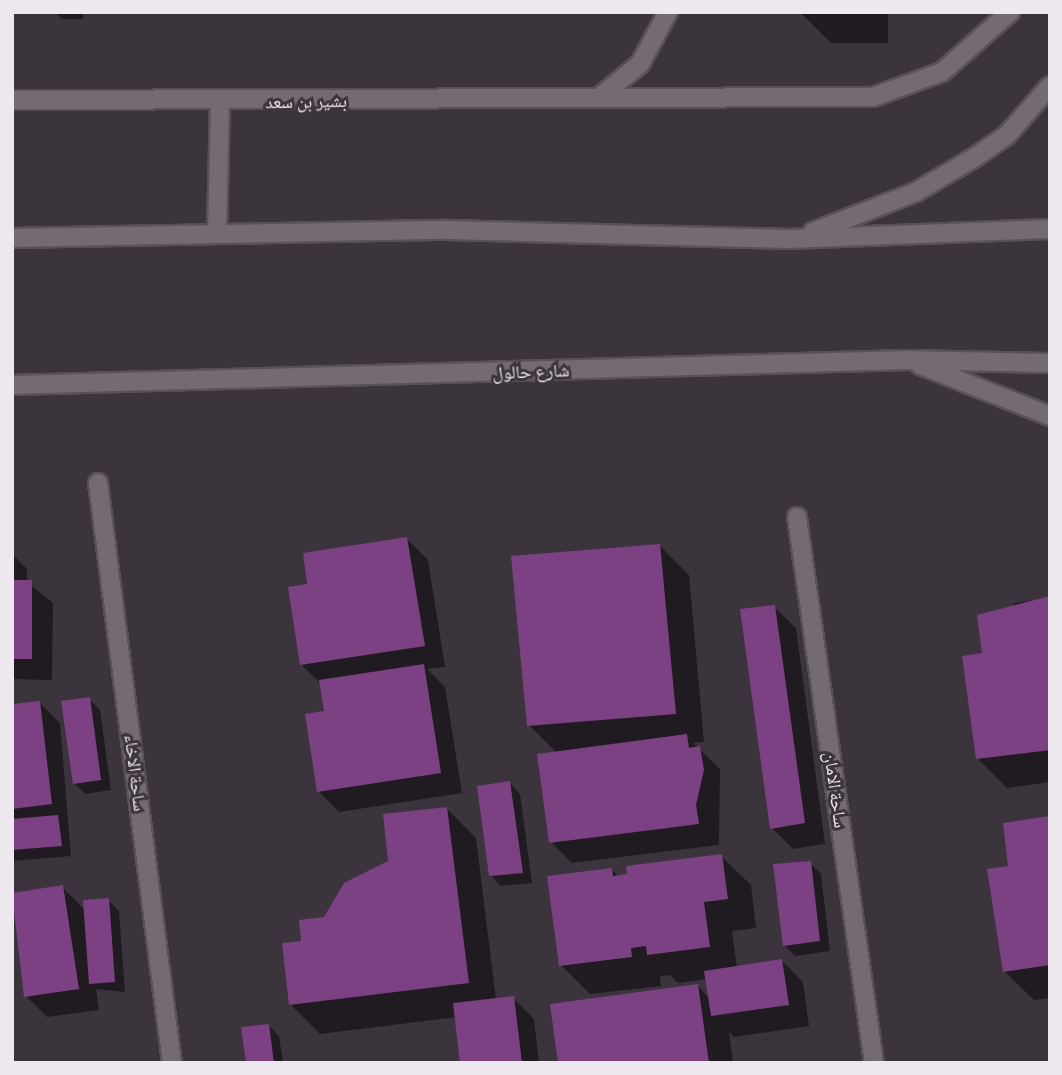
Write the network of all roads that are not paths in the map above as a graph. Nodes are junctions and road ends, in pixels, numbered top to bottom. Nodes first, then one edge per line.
1 (668, 12) edge
2 (1010, 12) edge
3 (1050, 86) edge
4 (601, 96) junction
5 (12, 100) edge
6 (220, 103) junction
7 (1050, 229) edge
8 (217, 234) junction
9 (12, 238) edge
10 (789, 239) junction
11 (906, 360) junction
12 (1050, 363) edge
13 (12, 385) edge
14 (1050, 416) edge
15 (98, 483) dead end
16 (797, 517) dead end
17 (172, 1063) edge
18 (874, 1063) edge

1 - 4 main road
2 - 4 main road, بشير بن سعد
3 - 10 main road
4 - 6 main road, بشير بن سعد
5 - 6 main road, بشير بن سعد
6 - 8 main road
7 - 10 main road
8 - 9 main road
8 - 10 main road
11 - 12 main road, شارع حالول
11 - 13 main road, شارع حالول
11 - 14 main road
15 - 17 main road, ساحة الاخاء
16 - 18 main road, ساحة الامان

